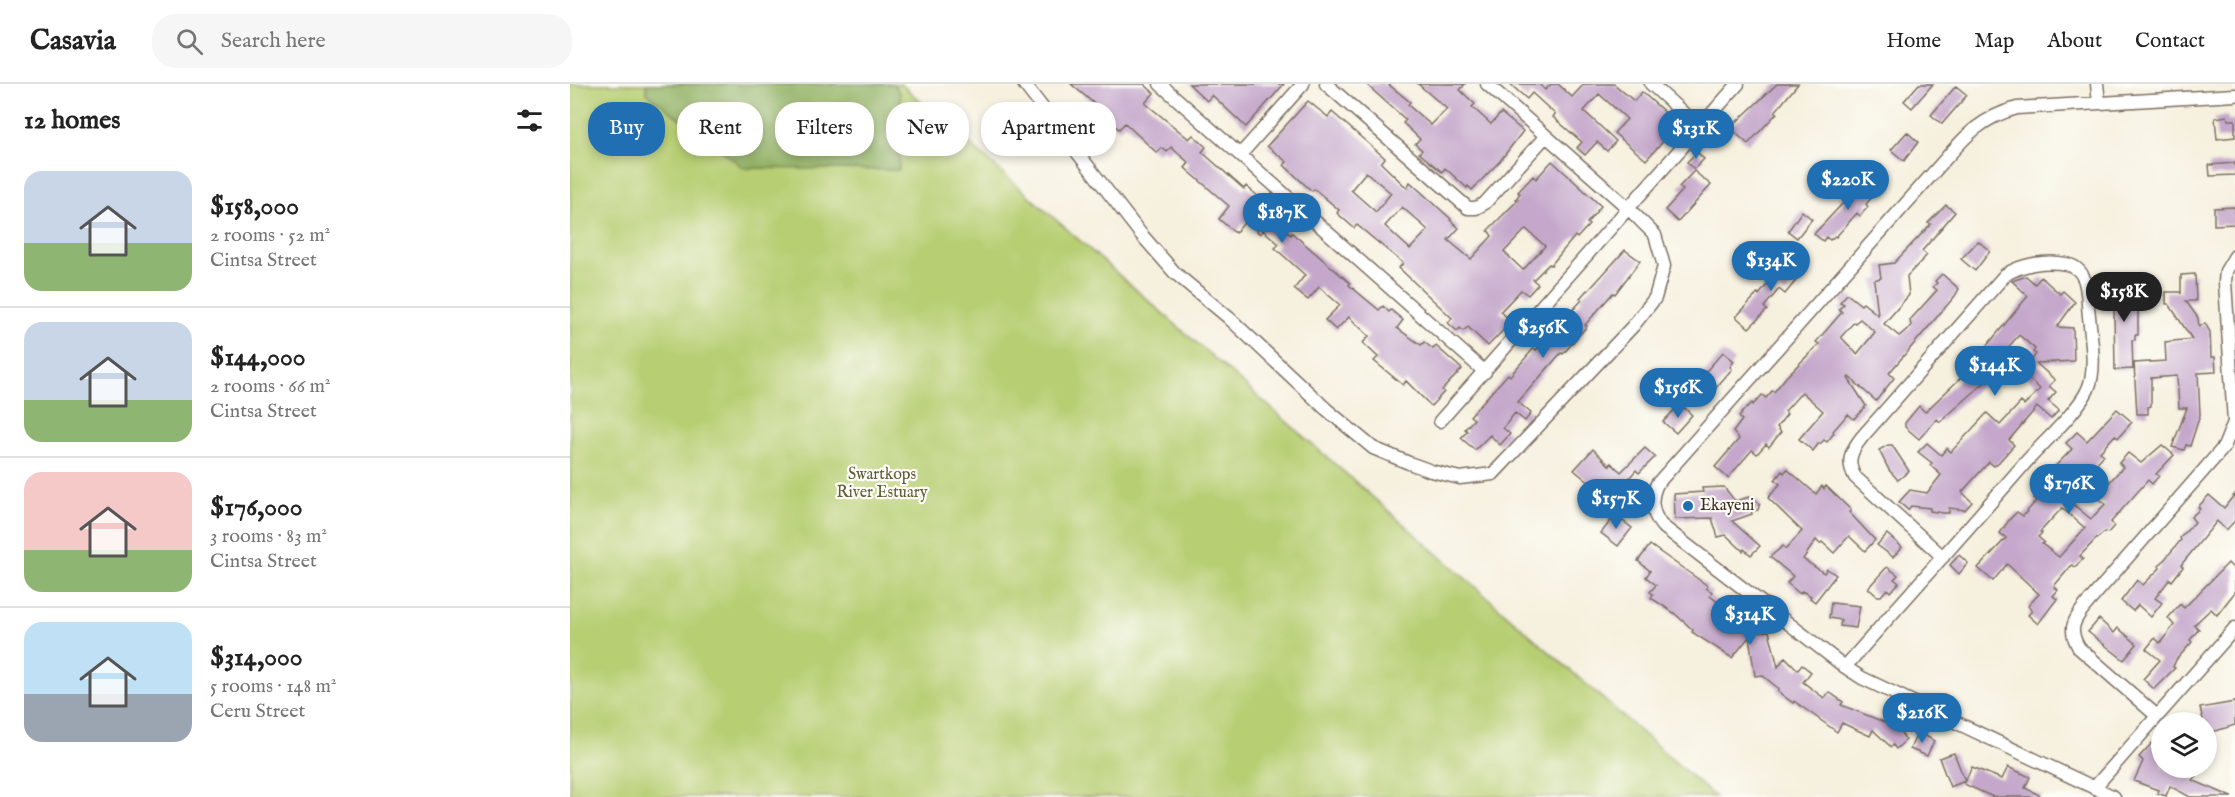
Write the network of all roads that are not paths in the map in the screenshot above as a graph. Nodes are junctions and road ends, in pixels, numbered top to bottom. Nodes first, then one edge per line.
1 (1024, 84) edge
2 (1160, 84) edge
3 (1303, 84) edge
4 (1326, 84) edge
5 (1486, 84) edge
6 (1651, 84) edge
7 (1738, 84) edge
8 (2097, 84) edge
9 (2235, 95) edge
10 (2099, 103) junction
11 (1700, 128) junction
12 (1545, 136) junction
13 (1240, 155) junction
14 (1628, 208) junction
15 (2235, 256) edge
16 (1485, 372) junction
17 (1440, 422) dead end
18 (1943, 557) junction
19 (2235, 628) edge
20 (1845, 667) junction
21 (2152, 712) edge
22 (2161, 712) edge
23 (2151, 723) edge
24 (2094, 788) junction
25 (2114, 797) edge

1 - 14 street
2 - 13 street
3 - 13 street
4 - 12 street
5 - 12 street
6 - 11 street
7 - 11 street
8 - 10 street
9 - 10 street
10 - 20 street
11 - 14 street
12 - 14 street
13 - 16 street
14 - 16 street
15 - 21 street
16 - 17 street
18 - 18 street
18 - 20 street
19 - 22 street
20 - 24 street
23 - 24 street
24 - 25 street

